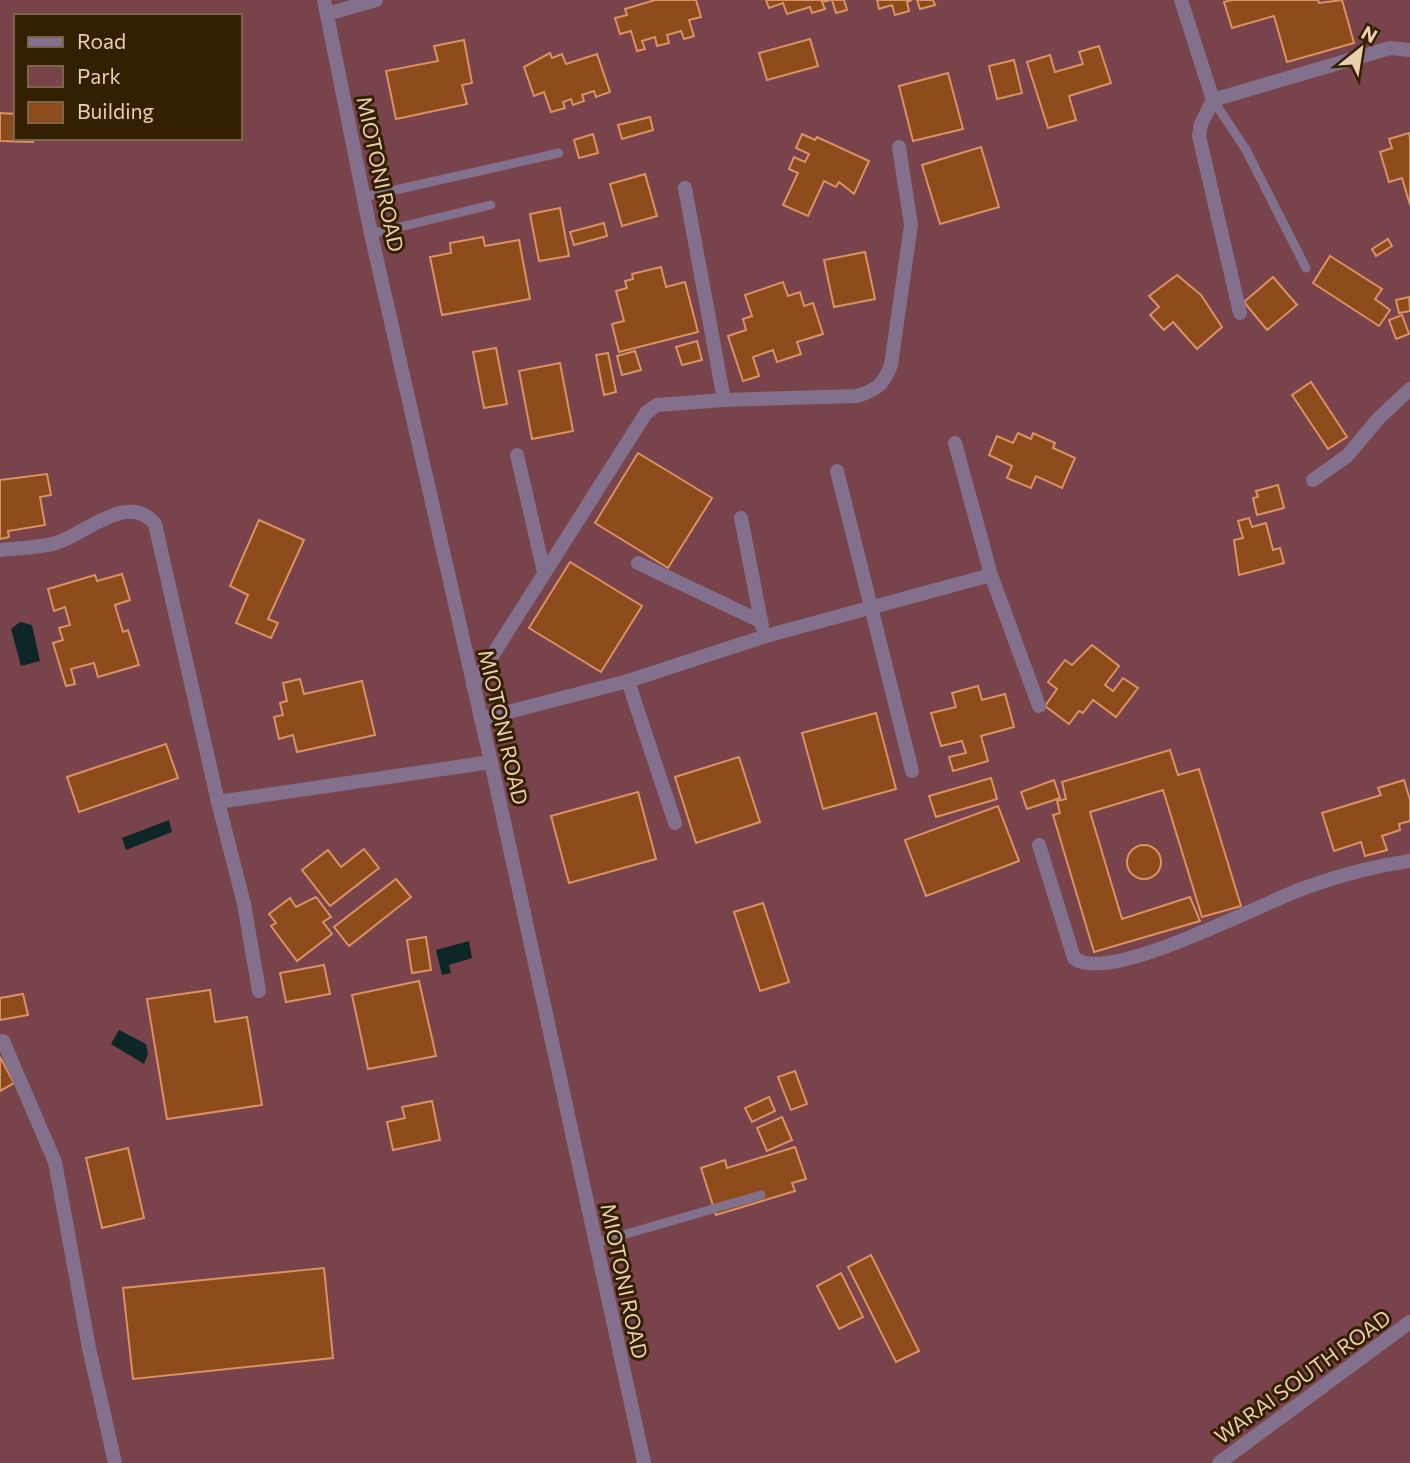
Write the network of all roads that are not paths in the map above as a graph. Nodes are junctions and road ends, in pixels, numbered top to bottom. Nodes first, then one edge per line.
1 (376, 0) edge
2 (1181, 0) edge
3 (326, 7) edge
4 (1410, 50) edge
5 (1213, 100) junction
6 (899, 147) dead end
7 (559, 153) dead end
8 (685, 187) dead end
9 (364, 197) junction
10 (491, 205) dead end
11 (371, 234) junction
12 (1306, 268) dead end
13 (1240, 313) dead end
14 (1410, 389) edge
15 (724, 400) junction
16 (956, 443) dead end
17 (517, 455) dead end
18 (837, 471) dead end
19 (1312, 480) dead end
20 (741, 518) dead end
21 (0, 550) edge
22 (638, 562) dead end
23 (544, 572) junction
24 (991, 575) junction
25 (872, 608) junction
26 (760, 621) junction
27 (766, 636) junction
28 (628, 681) junction
29 (473, 686) junction
30 (1039, 706) dead end
31 (481, 719) junction
32 (491, 762) junction
33 (912, 771) dead end
34 (218, 802) junction
35 (675, 823) dead end
36 (1039, 845) dead end
37 (1410, 861) edge
38 (259, 991) dead end
39 (3, 1041) dead end
40 (761, 1195) dead end
41 (595, 1244) junction
42 (1410, 1322) edge
43 (115, 1463) edge
44 (644, 1463) edge
45 (1219, 1463) edge

1 - 3 street
2 - 5 street
3 - 9 street, MIOTONI ROAD
4 - 5 street
5 - 12 lane
5 - 13 street
6 - 15 street
7 - 9 lane
8 - 15 street
9 - 11 street, MIOTONI ROAD
10 - 11 lane
11 - 29 street, MIOTONI ROAD
14 - 19 street
15 - 23 street
16 - 24 street
17 - 23 street
18 - 25 street
20 - 26 street
21 - 34 street
22 - 26 street
23 - 29 street
24 - 25 street
24 - 30 street
25 - 27 street
25 - 33 street
26 - 27 street
27 - 28 street
28 - 31 street
28 - 35 street
29 - 31 street, MIOTONI ROAD
31 - 32 street, MIOTONI ROAD
32 - 34 street
32 - 41 street, MIOTONI ROAD
34 - 38 street
36 - 37 street
39 - 43 street
40 - 41 lane
41 - 44 street, MIOTONI ROAD
42 - 45 street, WARAI SOUTH ROAD

